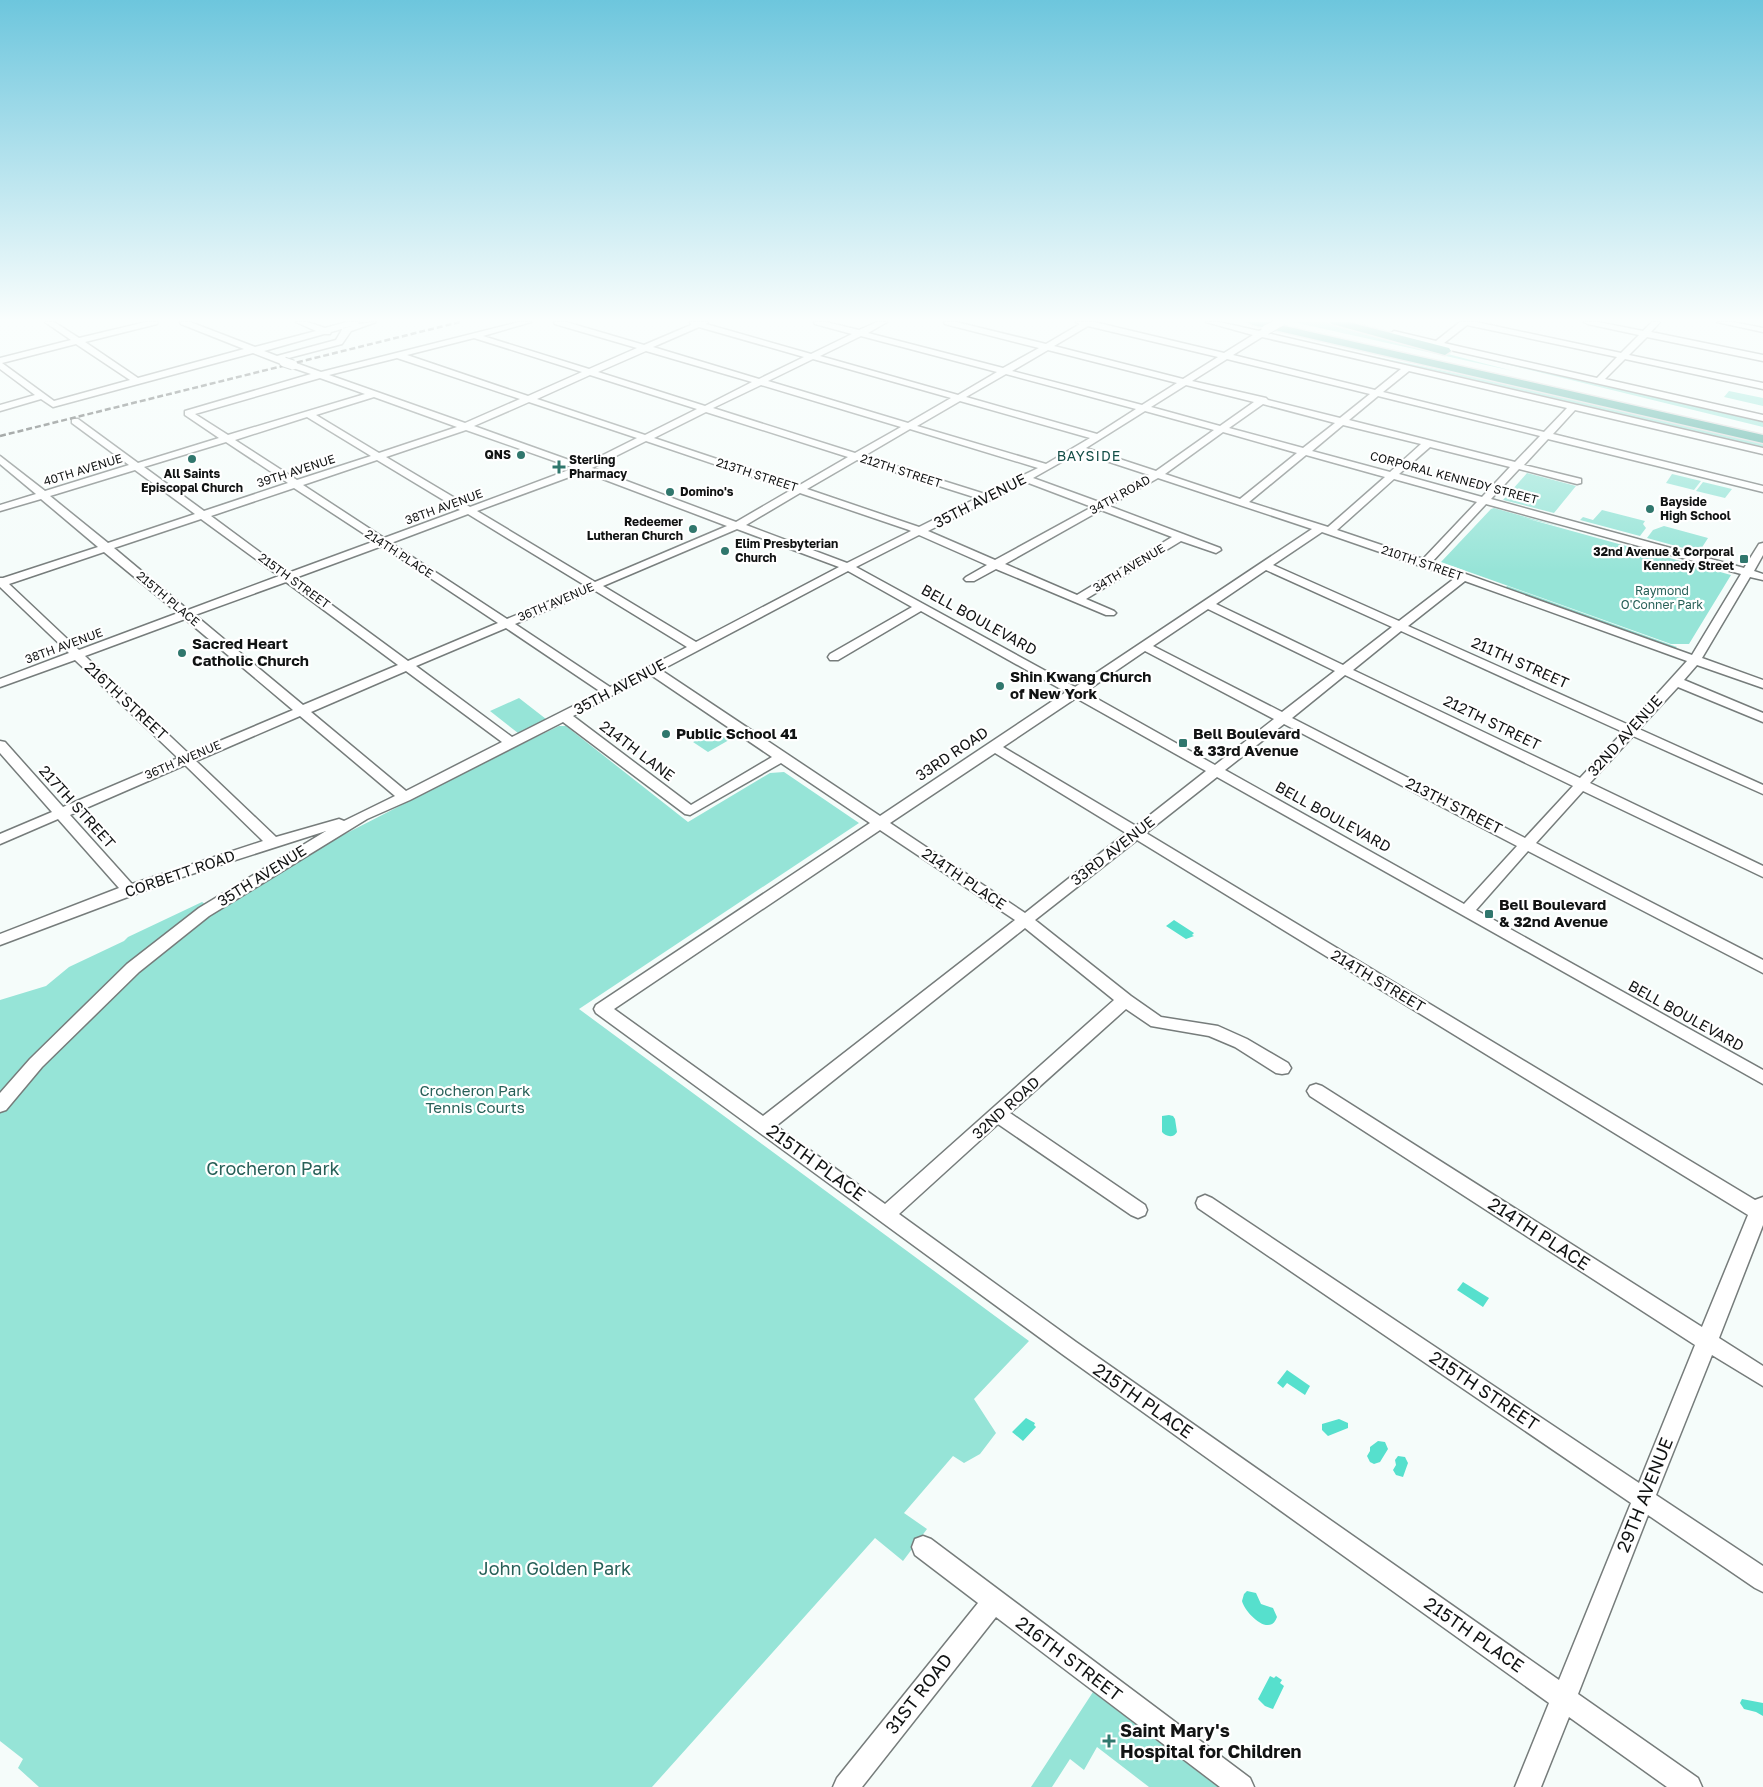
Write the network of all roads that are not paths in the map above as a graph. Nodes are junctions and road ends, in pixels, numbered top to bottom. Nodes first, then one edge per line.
1 (214, 405) edge
2 (336, 405) edge
3 (407, 405) edge
4 (513, 405) edge
5 (548, 405) edge
6 (695, 405) edge
7 (713, 405) edge
8 (840, 405) edge
9 (946, 405) edge
10 (985, 405) edge
11 (1134, 405) edge
12 (1148, 405) edge
13 (1255, 405) edge
14 (1283, 405) edge
15 (1362, 405) edge
16 (1427, 405) edge
17 (1622, 405) edge
18 (1652, 405) edge
19 (1657, 405) edge
20 (1707, 405) edge
21 (1574, 406) joint
22 (1144, 408) junction
23 (706, 409) junction
24 (1682, 412) junction
25 (308, 414) junction
26 (1763, 418) edge
27 (75, 421) dead end
28 (1343, 421) junction
29 (466, 426) junction
30 (910, 426) junction
31 (1222, 429) junction
32 (1763, 431) edge
33 (1547, 435) junction
34 (1098, 437) junction
35 (647, 438) junction
36 (226, 439) junction
37 (1763, 439) edge
38 (1428, 442) junction
39 (1079, 449) junction
40 (1763, 451) edge
41 (1304, 452) junction
42 (380, 456) junction
43 (858, 457) junction
44 (0, 459) edge
45 (138, 466) junction
46 (1518, 466) junction
47 (1046, 467) junction
48 (584, 468) junction
49 (1158, 474) junction
50 (1392, 476) junction
51 (1025, 478) junction
52 (1577, 481) dead end
53 (294, 485) junction
54 (1763, 489) edge
55 (801, 490) junction
56 (43, 495) junction
57 (986, 498) junction
58 (1485, 501) junction
59 (1242, 502) junction
60 (1099, 506) junction
61 (0, 508) edge
62 (470, 510) junction
63 (204, 515) junction
64 (738, 525) junction
65 (1326, 530) junction
66 (920, 531) junction
67 (1180, 537) junction
68 (382, 543) junction
69 (1763, 546) edge
70 (106, 547) junction
71 (1216, 550) dead end
72 (1425, 563) junction
73 (996, 564) junction
74 (1264, 565) junction
75 (848, 567) junction
76 (1747, 573) junction
77 (1463, 577) junction
78 (1763, 577) edge
79 (288, 578) junction
80 (970, 579) dead end
81 (0, 582) edge
82 (595, 586) junction
83 (1078, 599) junction
84 (1207, 604) junction
85 (922, 606) junction
86 (1110, 613) dead end
87 (187, 614) junction
88 (505, 624) junction
89 (1400, 626) junction
90 (1144, 646) junction
91 (696, 647) junction
92 (77, 655) junction
93 (834, 657) dead end
94 (1695, 660) junction
95 (408, 665) junction
96 (652, 670) junction
97 (1344, 670) junction
98 (1675, 681) junction
99 (0, 683) edge
100 (1763, 684) edge
101 (1075, 691) junction
102 (610, 692) junction
103 (302, 710) junction
104 (564, 716) junction
105 (1283, 718) junction
106 (1763, 718) edge
107 (1630, 730) junction
108 (512, 742) junction
109 (0, 745) edge
110 (993, 746) junction
111 (781, 757) junction
112 (186, 759) junction
113 (1216, 770) junction
114 (1581, 784) junction
115 (1763, 790) edge
116 (405, 797) junction
117 (60, 813) junction
118 (362, 816) junction
119 (879, 822) junction
120 (1136, 833) junction
121 (0, 839) edge
122 (272, 842) junction
123 (1527, 844) junction
124 (1763, 872) edge
125 (130, 891) junction
126 (1466, 911) junction
127 (1025, 920) junction
128 (0, 940) edge
129 (1763, 967) edge
130 (1125, 1000) junction
131 (602, 1009) joint
132 (1282, 1068) dead end
133 (1763, 1078) edge
134 (1316, 1091) dead end
135 (0, 1105) edge
136 (998, 1115) junction
137 (764, 1125) junction
138 (1205, 1203) dead end
139 (1138, 1210) dead end
140 (1762, 1210) edge
141 (886, 1214) junction
142 (1707, 1341) junction
143 (1763, 1377) edge
144 (1643, 1498) junction
145 (923, 1547) dead end
146 (1763, 1580) edge
147 (993, 1602) junction
148 (1563, 1698) junction
149 (846, 1787) edge
150 (1241, 1787) edge
151 (1528, 1787) edge
152 (1689, 1787) edge

1 - 36 street, 214TH PLACE
2 - 25 street, 40TH AVENUE
3 - 29 street, BELL BOULEVARD
4 - 29 street, 39TH AVENUE
5 - 35 street, 213TH STREET
6 - 23 street, 212TH STREET
7 - 23 street, 38TH AVENUE
8 - 30 street
9 - 30 street, 36TH AVENUE
10 - 34 street
11 - 22 street, CORPORAL KENNEDY STREET
12 - 22 street, 35TH AVENUE
13 - 31 street, 34TH ROAD
14 - 28 street
15 - 28 street
16 - 33 street
17 - 37 highway
18 - 24 highway
19 - 24 highway
20 - 26 street
21 - 33 street
21 - 40 street
22 - 31 street, CORPORAL KENNEDY STREET
22 - 34 street, 35TH AVENUE
23 - 35 street, 38TH AVENUE
23 - 43 street, 212TH STREET
24 - 32 highway
25 - 36 street, 40TH AVENUE
25 - 42 street
27 - 45 street, 215TH STREET
28 - 38 street
28 - 41 street
29 - 42 street, 39TH AVENUE
29 - 48 street, BELL BOULEVARD
30 - 43 street, 36TH AVENUE
30 - 47 street
31 - 41 street, CORPORAL KENNEDY STREET
31 - 49 street, 34TH ROAD
33 - 46 street
33 - 54 street
34 - 39 street, 35TH AVENUE
35 - 48 street, 38TH AVENUE
35 - 55 street, 213TH STREET
36 - 45 street, 40TH AVENUE
36 - 53 street, 214TH PLACE
38 - 46 street
38 - 50 street, 33RD ROAD
39 - 47 street, 35TH AVENUE
39 - 49 street, 210TH STREET
41 - 50 street, CORPORAL KENNEDY STREET
41 - 59 street
42 - 53 street, 39TH AVENUE
42 - 62 street
43 - 55 street, 36TH AVENUE
43 - 57 street, 212TH STREET
44 - 56 street, 215TH PLACE
45 - 56 street, 40TH AVENUE
45 - 63 street, 215TH STREET
46 - 52 street
46 - 58 street
47 - 51 street, 35TH AVENUE
48 - 62 street, 38TH AVENUE
48 - 64 street, BELL BOULEVARD
49 - 59 street, 210TH STREET
49 - 60 street, 34TH ROAD
50 - 58 street, CORPORAL KENNEDY STREET
50 - 65 street, 33RD ROAD
51 - 57 street, 35TH AVENUE
51 - 60 street
53 - 63 street, 39TH AVENUE
53 - 68 street, 214TH PLACE
55 - 64 street, 36TH AVENUE
55 - 66 street, 213TH STREET
56 - 61 street, 40TH AVENUE
56 - 70 street, 215TH PLACE
57 - 66 street, 35TH AVENUE
58 - 72 street
58 - 76 street, CORPORAL KENNEDY STREET
59 - 65 street, 210TH STREET
60 - 67 street
60 - 73 street, 34TH ROAD
62 - 68 street, 38TH AVENUE
62 - 82 street
63 - 70 street, 39TH AVENUE
63 - 79 street, 215TH STREET
64 - 75 street, BELL BOULEVARD
64 - 82 street, 36TH AVENUE
65 - 72 street, 210TH STREET
65 - 74 street, 33RD ROAD
66 - 73 street, 213TH STREET
66 - 75 street, 35TH AVENUE
67 - 71 street
67 - 83 street, 34TH AVENUE
68 - 79 street, 38TH AVENUE
68 - 88 street, 214TH PLACE
69 - 76 street, 32ND AVENUE
70 - 81 street, 39TH AVENUE
70 - 87 street, 215TH PLACE
72 - 77 street, 210TH STREET
73 - 80 street, 34TH ROAD
73 - 83 street, 213TH STREET
74 - 84 street, 33RD ROAD
74 - 89 street, 211TH STREET
75 - 85 street, BELL BOULEVARD
75 - 91 street, 35TH AVENUE
76 - 78 street, CORPORAL KENNEDY STREET
76 - 94 street, 32ND AVENUE
77 - 89 street, 33RD AVENUE
77 - 94 street, 210TH STREET
79 - 87 street, 38TH AVENUE
79 - 95 street, 215TH STREET
81 - 92 street, 216TH STREET
82 - 88 street, 36TH AVENUE
82 - 91 street
83 - 86 street, 213TH STREET
84 - 90 street, 33RD ROAD
84 - 97 street, 212TH STREET
85 - 93 street
85 - 101 street, BELL BOULEVARD
87 - 92 street, 38TH AVENUE
87 - 103 street, 215TH PLACE
88 - 95 street, 36TH AVENUE
88 - 102 street, 214TH PLACE
89 - 97 street, 33RD AVENUE
89 - 107 street, 211TH STREET
90 - 101 street, 33RD ROAD
90 - 105 street, 213TH STREET
91 - 96 street, 35TH AVENUE
92 - 99 street, 38TH AVENUE
92 - 112 street, 216TH STREET
94 - 98 street, 32ND AVENUE
94 - 100 street, 210TH STREET
95 - 103 street, 36TH AVENUE
95 - 108 street, 215TH STREET
96 - 102 street, 35TH AVENUE
96 - 111 street, 214TH PLACE
97 - 105 street, 33RD AVENUE
97 - 114 street, 212TH STREET
98 - 106 street
98 - 107 street, 32ND AVENUE
101 - 110 street, 33RD ROAD
101 - 113 street, BELL BOULEVARD
102 - 104 street, 35TH AVENUE
103 - 112 street, 36TH AVENUE
103 - 116 street, 215TH PLACE
104 - 108 street, 35TH AVENUE
104 - 111 street, 214TH LANE
105 - 113 street, 33RD AVENUE
105 - 123 street, 213TH STREET
107 - 114 street, 32ND AVENUE
107 - 115 street, 211TH STREET
108 - 116 street, 35TH AVENUE
109 - 117 street, 217TH STREET
110 - 119 street, 33RD ROAD
110 - 120 street, 214TH STREET
111 - 119 street, 214TH PLACE
112 - 117 street, 36TH AVENUE
112 - 122 street, 216TH STREET
113 - 120 street, 33RD AVENUE
113 - 126 street, BELL BOULEVARD
114 - 123 street, 32ND AVENUE
114 - 124 street, 212TH STREET
116 - 118 street, 35TH AVENUE
117 - 121 street, 36TH AVENUE
117 - 125 street, 217TH STREET
118 - 122 street, CORBETT ROAD
118 - 135 street, 35TH AVENUE
119 - 127 street, 214TH PLACE
119 - 131 street, 33RD ROAD
120 - 127 street, 33RD AVENUE
120 - 140 street, 214TH STREET
122 - 125 street, CORBETT ROAD
123 - 126 street, 32ND AVENUE
123 - 129 street, 213TH STREET
125 - 128 street, CORBETT ROAD
126 - 133 street, BELL BOULEVARD
127 - 130 street, 214TH PLACE
127 - 137 street, 33RD AVENUE
130 - 132 street, 214TH PLACE
130 - 136 street, 32ND ROAD
131 - 137 street, 215TH PLACE
134 - 142 street, 214TH PLACE
136 - 139 street
136 - 141 street, 32ND ROAD
137 - 141 street, 215TH PLACE
138 - 144 street, 215TH STREET
140 - 142 street, 29TH AVENUE
141 - 148 street, 215TH PLACE
142 - 143 street, 214TH PLACE
142 - 144 street, 29TH AVENUE
144 - 146 street, 215TH STREET
144 - 148 street, 29TH AVENUE
145 - 147 street, 216TH STREET
147 - 149 street, 31ST ROAD
147 - 150 street, 216TH STREET
148 - 151 street, 29TH AVENUE
148 - 152 street, 215TH PLACE

